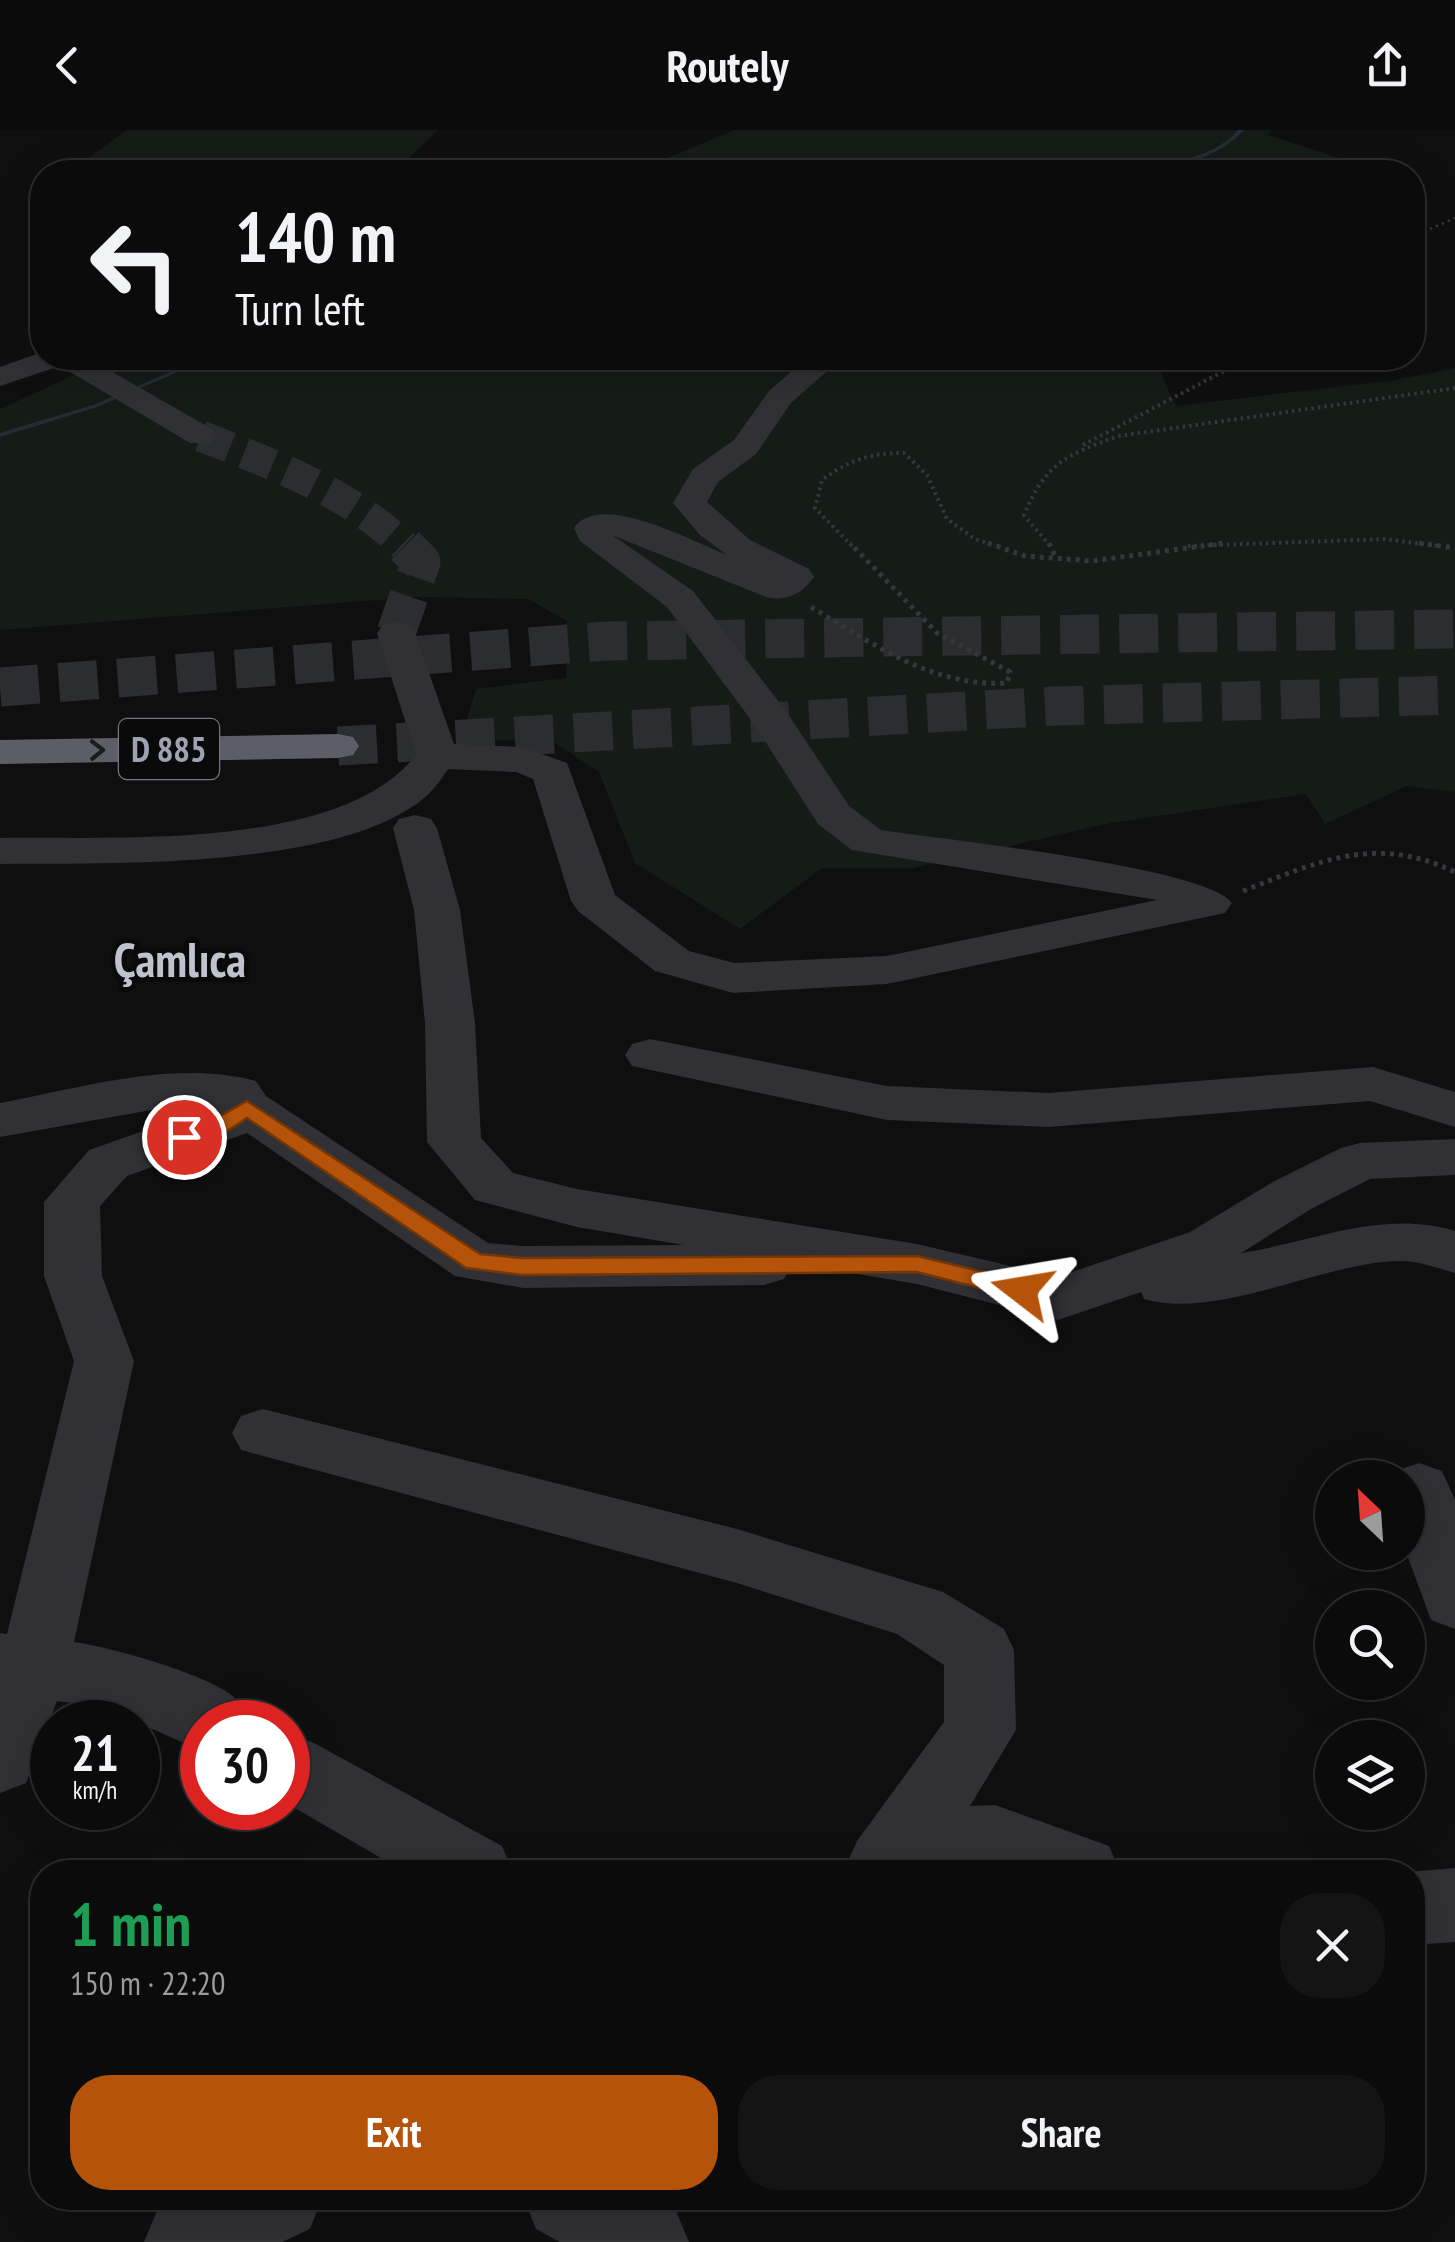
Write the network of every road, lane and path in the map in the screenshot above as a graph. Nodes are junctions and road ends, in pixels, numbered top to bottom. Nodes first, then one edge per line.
1 (1455, 218) edge
2 (1425, 231) edge
3 (0, 354) edge
4 (30, 355) edge
5 (30, 366) edge
6 (84, 370) edge
7 (808, 370) edge
8 (1225, 370) edge
9 (0, 377) edge
10 (1455, 388) edge
11 (200, 436) tunnel mouth
12 (1065, 456) junction
13 (1455, 548) edge
14 (1057, 559) junction
15 (779, 590) junction
16 (396, 633) tunnel mouth
17 (338, 746) tunnel mouth
18 (0, 752) edge
19 (437, 756) junction
20 (415, 828) dead end
21 (0, 851) edge
22 (1455, 872) edge
23 (1210, 903) junction
24 (650, 1055) dead end
25 (247, 1108) junction
26 (1455, 1110) edge
27 (0, 1120) edge
28 (1455, 1157) edge
29 (1455, 1252) edge
30 (917, 1264) junction
31 (1058, 1298) junction
32 (263, 1433) dead end
33 (1425, 1508) edge
34 (1455, 1600) edge
35 (17, 1667) edge
36 (180, 1705) edge
37 (0, 1760) edge
38 (310, 1778) edge
39 (890, 1858) edge
40 (454, 1860) edge
41 (1049, 1860) edge
42 (1455, 1905) edge
43 (1425, 1907) edge
44 (254, 2210) edge
45 (588, 2210) edge
46 (188, 2242) edge
47 (646, 2242) edge

1 - 2 path
3 - 4 street
5 - 9 street
6 - 11 street
7 - 15 street
8 - 12 path
10 - 12 path
12 - 14 path
13 - 14 path
14 - 15 path
15 - 23 street
16 - 19 street
18 -> 17 highway, D 885
19 - 21 street
19 - 23 street
20 - 30 street
22 - 23 path
24 - 26 street
25 - 27 street
25 - 30 street
25 - 35 street
28 - 31 street
29 - 31 street
30 - 31 street
32 - 39 street
33 - 34 street
35 - 36 street
35 - 37 street
38 - 40 street
39 - 41 street
42 - 43 street
44 - 46 street
45 - 47 street

